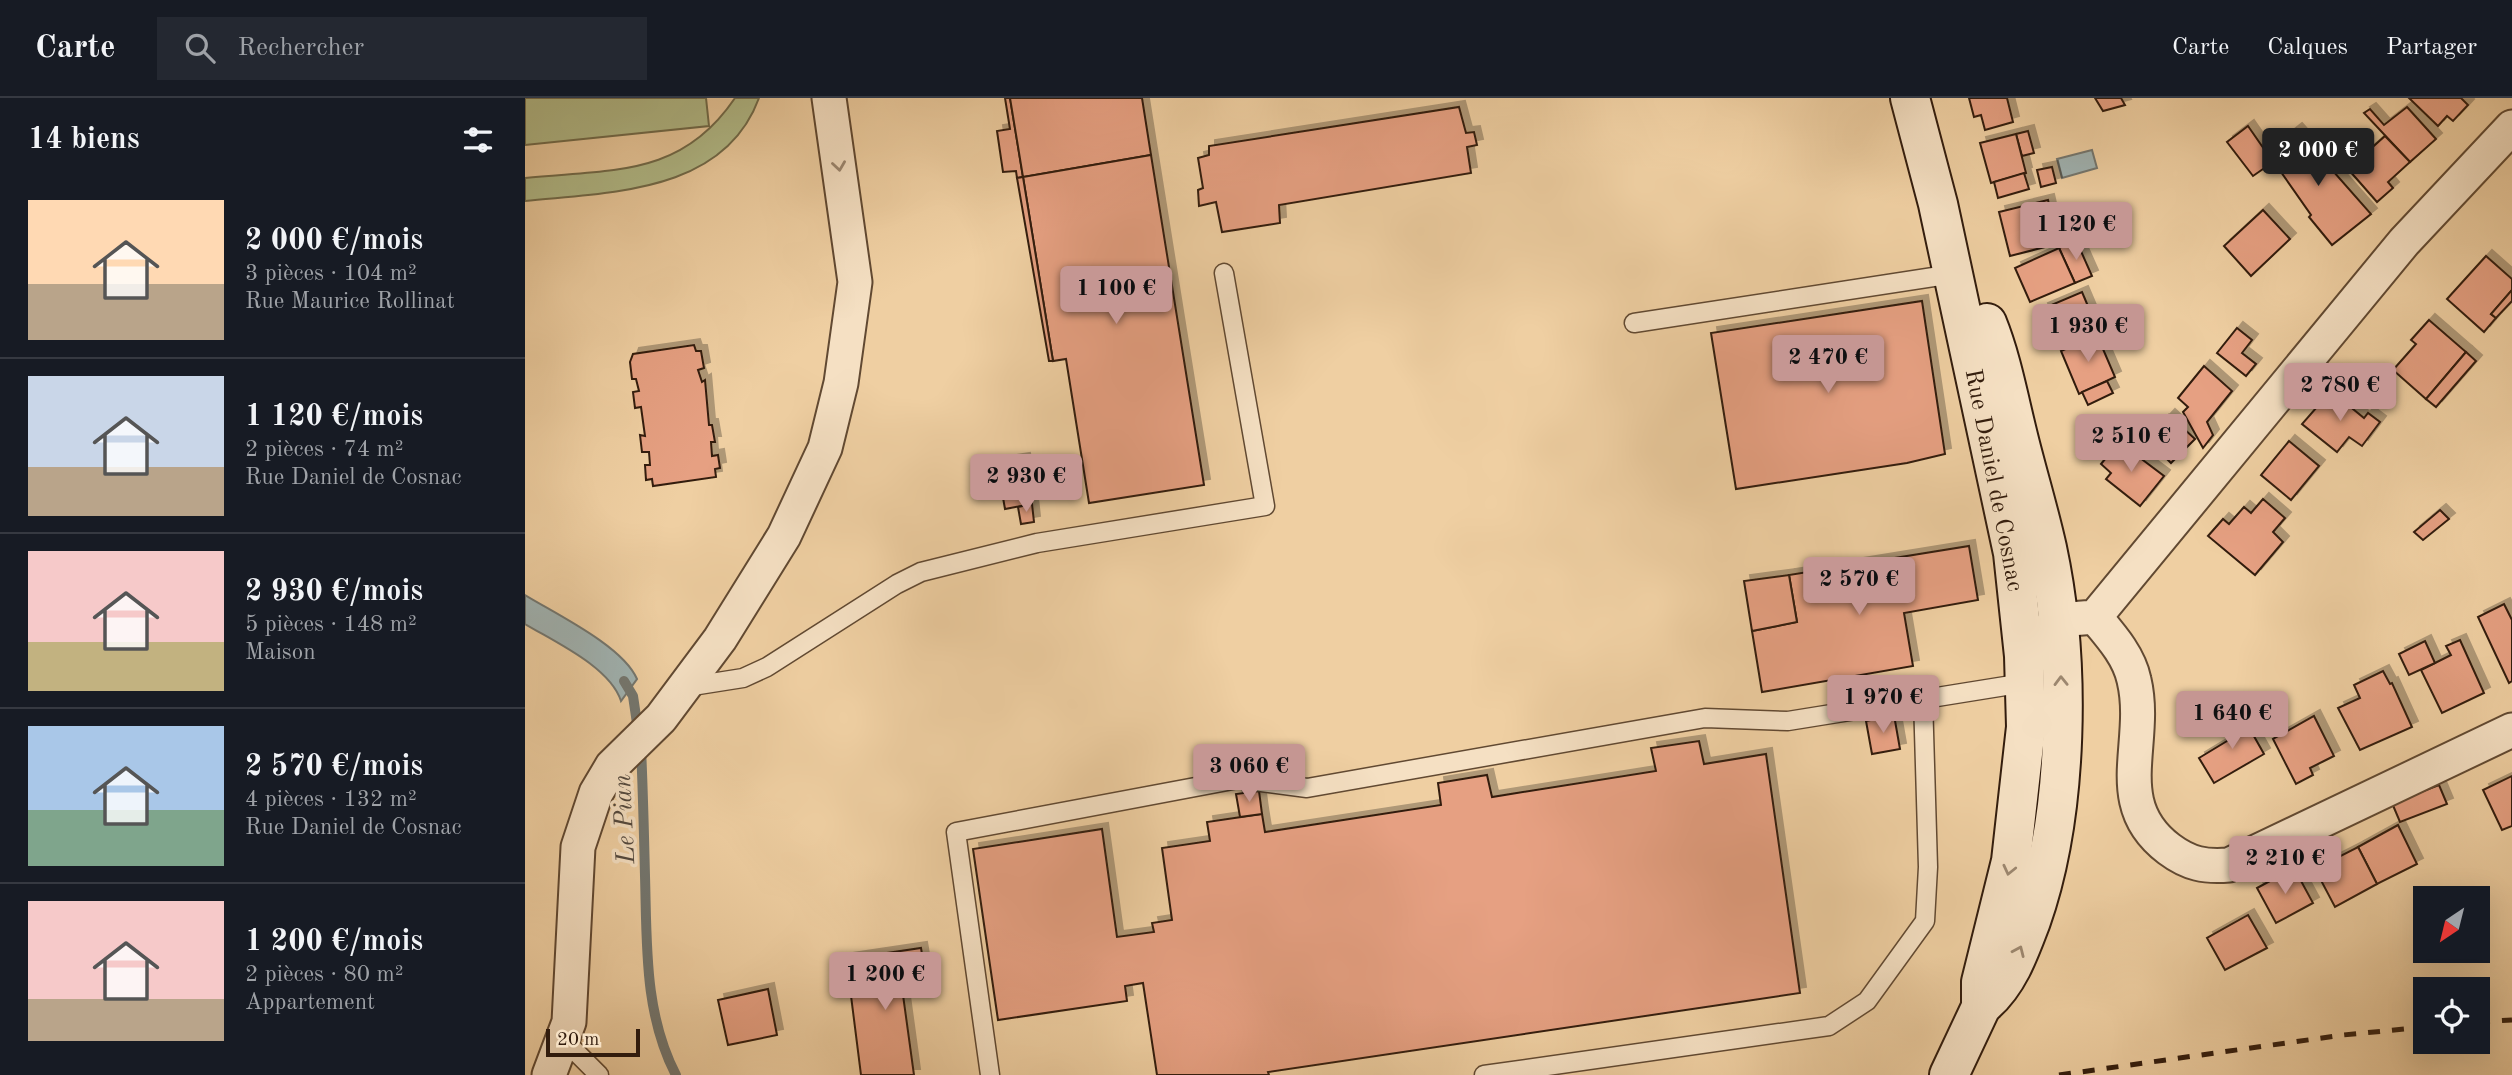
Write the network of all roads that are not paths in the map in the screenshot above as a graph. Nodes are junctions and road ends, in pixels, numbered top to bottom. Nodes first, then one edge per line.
1 (829, 98) edge
2 (1910, 98) edge
3 (2512, 127) edge
4 (1938, 204) junction
5 (1224, 273) dead end
6 (1953, 274) junction
7 (1633, 323) dead end
8 (1966, 337) junction
9 (2095, 617) junction
10 (2058, 620) junction
11 (2024, 669) junction
12 (686, 687) junction
13 (1923, 698) junction
14 (2512, 730) edge
15 (2040, 894) junction
16 (1981, 1007) junction
17 (563, 1039) junction
18 (549, 1075) edge
19 (599, 1075) edge
20 (990, 1075) edge
21 (1484, 1075) edge
22 (1949, 1075) edge

1 -> 12 street
2 - 4 street, Rue Daniel de Cosnac
3 - 9 street
4 - 6 street, Rue Daniel de Cosnac
4 - 10 street, Rue Daniel de Cosnac
5 - 12 lane
6 - 7 lane
6 - 8 street, Rue Daniel de Cosnac
8 - 10 street
8 - 11 street, Rue Daniel de Cosnac
9 - 10 street
9 - 14 street
10 - 11 street
15 -> 10 street, Rue Daniel de Cosnac
11 - 13 lane
11 - 15 street
11 -> 16 street, Rue Daniel de Cosnac
12 - 17 street
13 - 20 lane
13 - 21 lane
16 -> 15 street, Rue Daniel de Cosnac
16 - 22 street, Rue Daniel de Cosnac
17 - 18 street
17 - 19 lane

